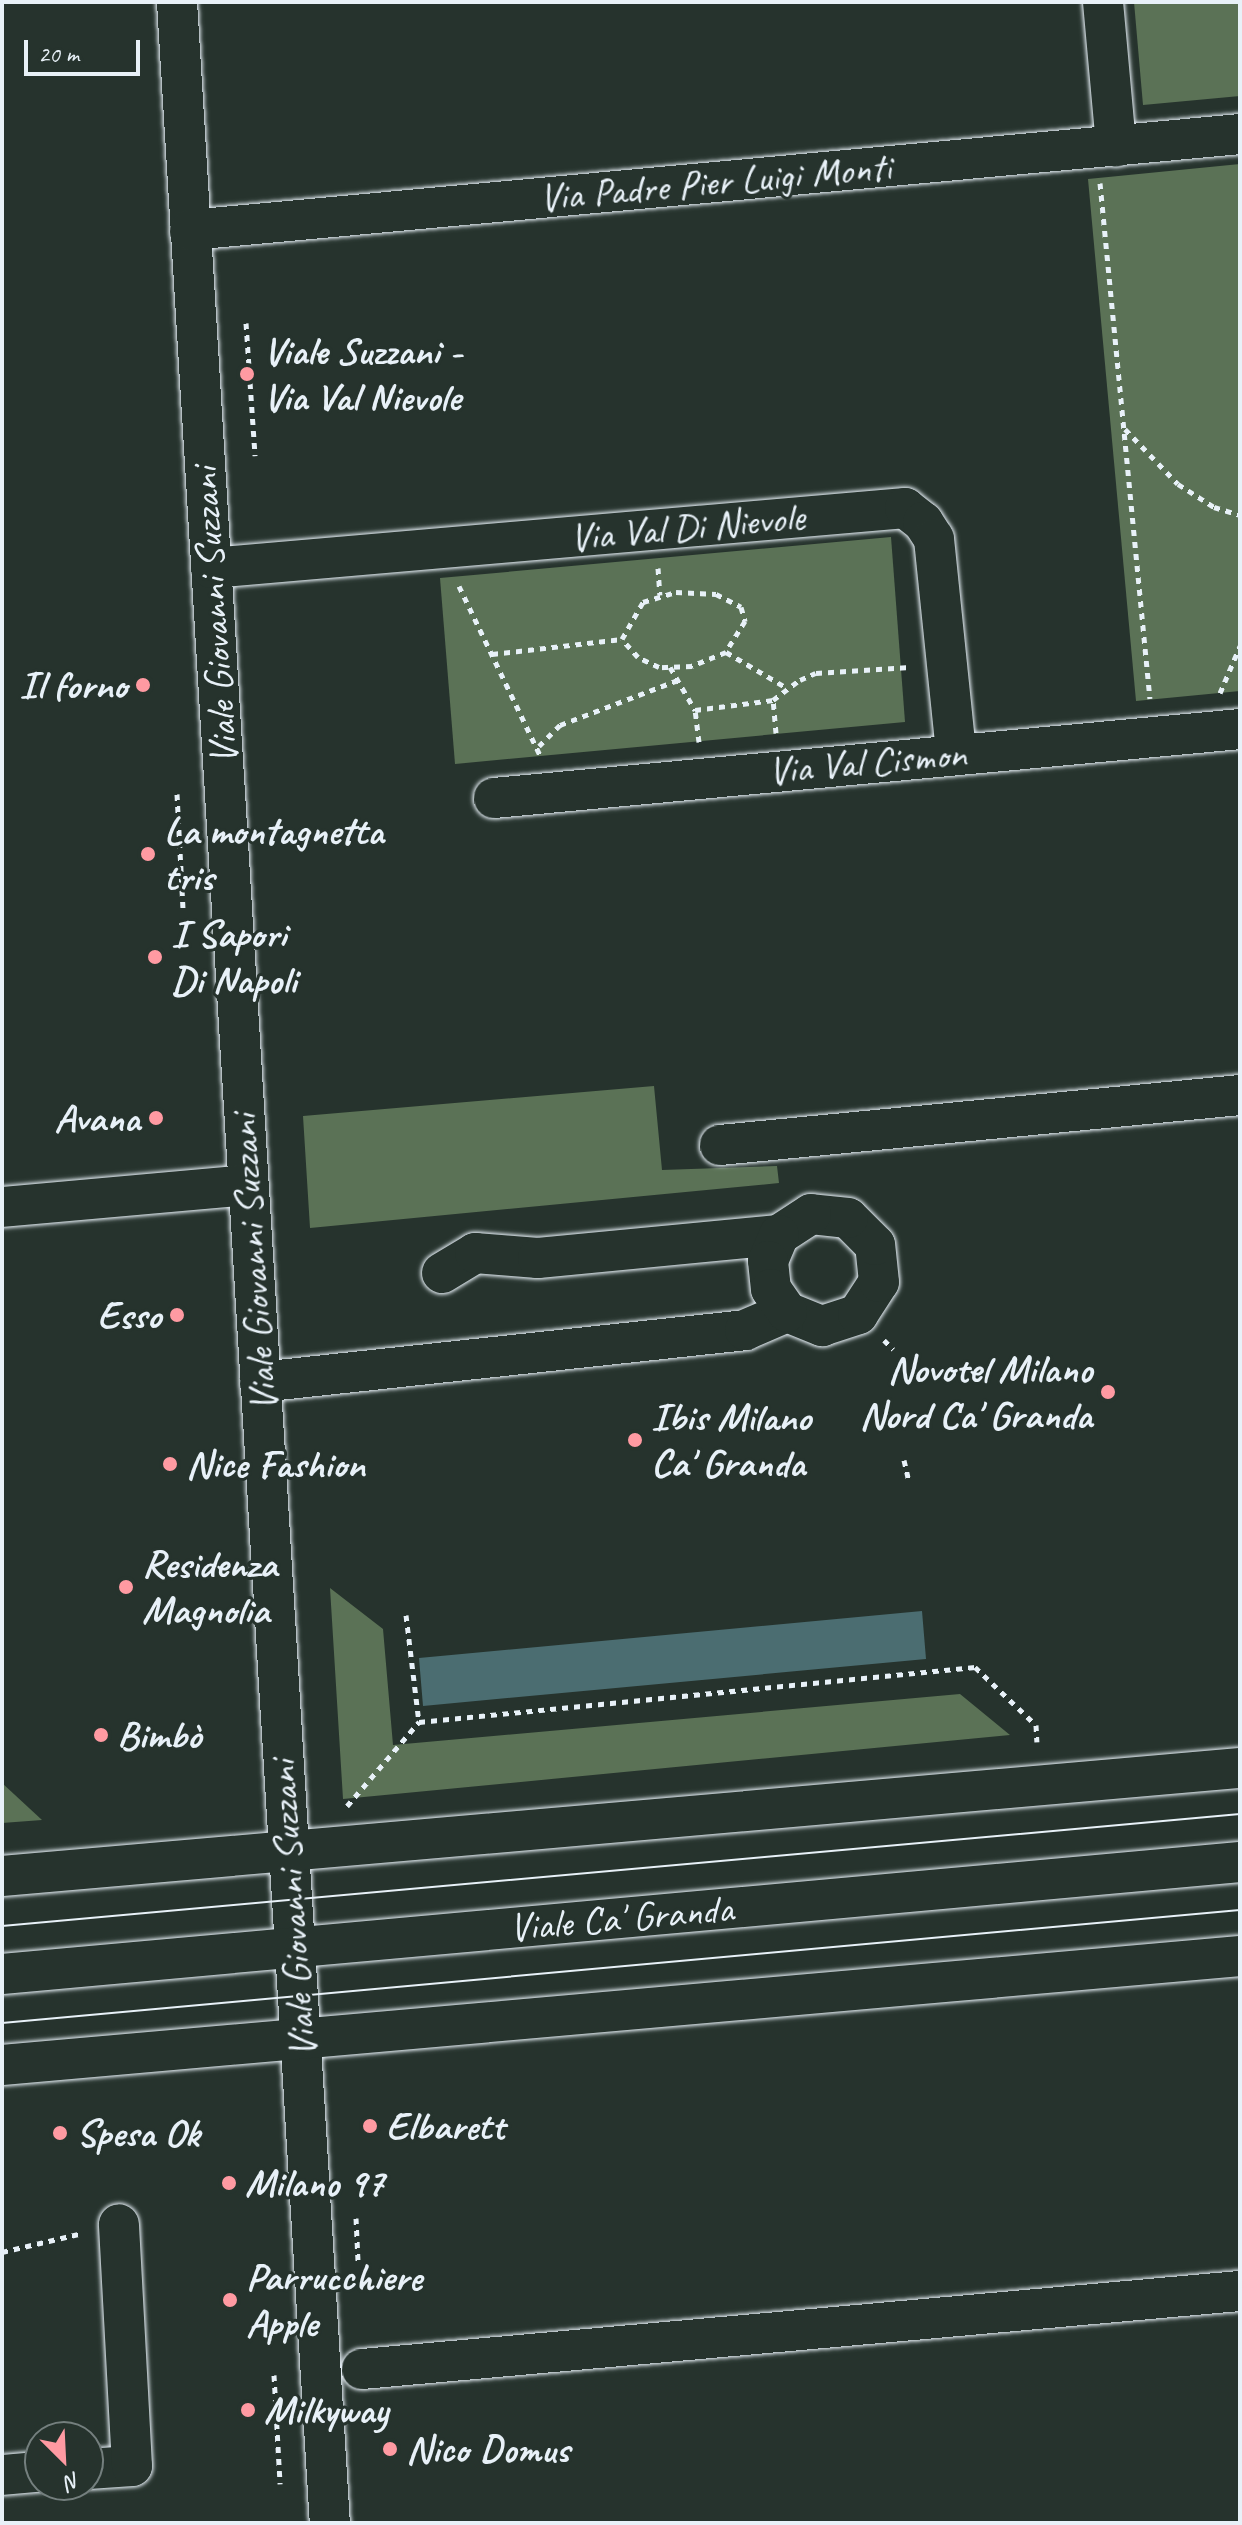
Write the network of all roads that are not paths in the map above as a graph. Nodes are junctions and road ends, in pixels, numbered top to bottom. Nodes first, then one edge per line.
1 (177, 2) edge
2 (1103, 2) edge
3 (1240, 134) edge
4 (1107, 158) junction
5 (190, 230) junction
6 (211, 568) junction
7 (1230, 718) edge
8 (956, 753) junction
9 (494, 798) dead end
10 (1240, 1095) edge
11 (720, 1145) dead end
12 (248, 1185) junction
13 (2, 1207) edge
14 (779, 1235) junction
15 (442, 1273) dead end
16 (787, 1312) junction
17 (260, 1382) junction
18 (1240, 1768) edge
19 (289, 1854) junction
20 (1240, 1862) edge
21 (2, 1876) edge
22 (294, 1948) junction
23 (1240, 1956) edge
24 (2, 1974) edge
25 (300, 2040) junction
26 (2, 2065) edge
27 (119, 2224) road end
28 (1240, 2291) edge
29 (362, 2369) dead end
30 (104, 2468) edge
31 (24, 2473) edge
32 (2, 2475) edge
33 (330, 2523) edge

1 - 5 street, Viale Giovanni Suzzani
2 - 4 street
3 - 4 street, Via Padre Pier Luigi Monti
4 - 5 street, Via Padre Pier Luigi Monti
5 - 6 street, Viale Giovanni Suzzani
6 - 8 street, Via Val Di Nievole
6 - 12 street, Viale Giovanni Suzzani
7 - 8 street, Via Val Cismon
8 - 9 street, Via Val Cismon
10 - 11 street
12 - 13 street
12 - 17 street, Viale Giovanni Suzzani
14 - 15 street
14 - 16 street
14 - 16 street
16 - 17 street
17 - 19 street, Viale Giovanni Suzzani
18 - 19 street
19 - 21 street
19 - 22 street, Viale Giovanni Suzzani
20 - 22 street, Viale Ca' Granda
22 - 24 street, Viale Ca' Granda
22 - 25 street, Viale Giovanni Suzzani
23 - 25 street
25 - 26 street
25 - 33 street, Viale Giovanni Suzzani
27 - 30 street
28 - 29 street
31 - 32 street

